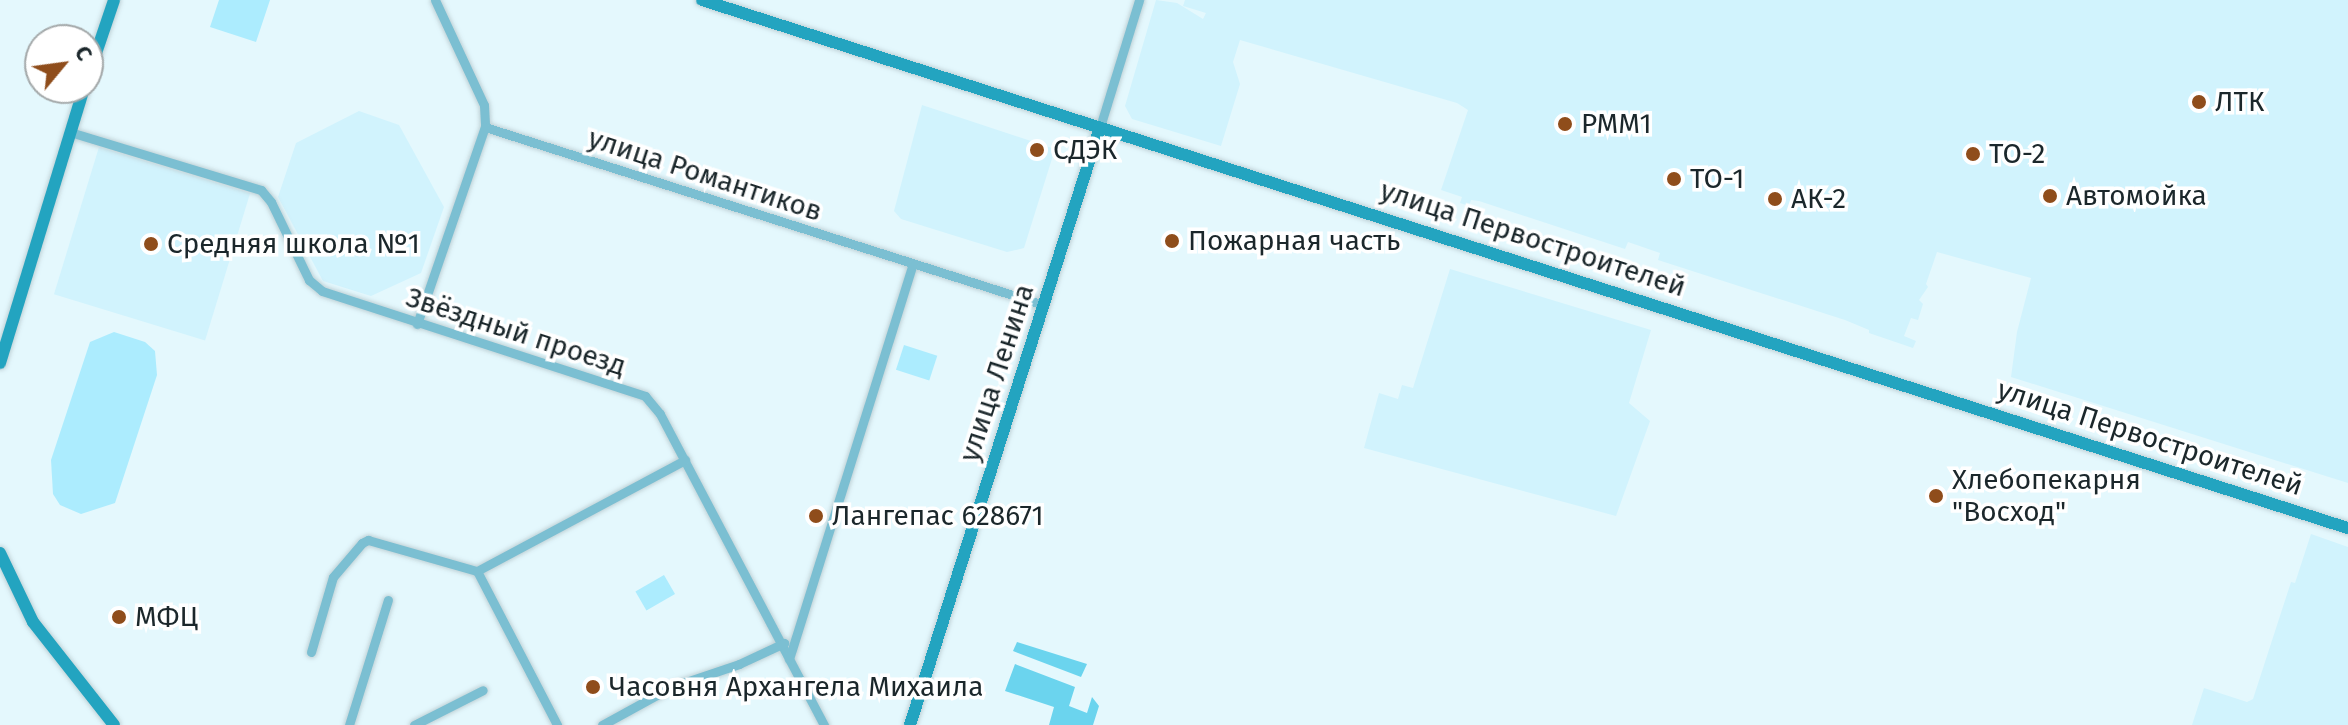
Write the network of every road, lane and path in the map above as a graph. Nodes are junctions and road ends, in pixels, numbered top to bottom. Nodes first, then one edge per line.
1 (114, 0) edge
2 (435, 0) edge
3 (702, 0) edge
4 (1139, 0) edge
5 (104, 30) edge
6 (79, 104) edge
7 (485, 127) junction
8 (1100, 127) junction
9 (70, 132) junction
10 (913, 264) junction
11 (1044, 305) junction
12 (417, 324) junction
13 (0, 363) edge
14 (685, 460) junction
15 (2348, 528) edge
16 (0, 553) edge
17 (477, 571) junction
18 (388, 600) dead end
19 (780, 642) junction
20 (793, 644) junction
21 (311, 652) dead end
22 (789, 659) junction
23 (483, 690) dead end
24 (114, 725) edge
25 (349, 725) edge
26 (414, 725) edge
27 (557, 725) edge
28 (602, 725) edge
29 (824, 725) edge
30 (910, 725) edge

1 - 5 street
2 - 7 street
3 - 8 street, улица Первостроителей
4 - 8 street
6 - 9 street
7 - 10 street, улица Романтиков
7 - 12 street
8 - 11 street, улица Ленина
8 - 15 street, улица Первостроителей
9 - 12 street, Звёздный проезд
9 - 13 street
10 - 11 street, улица Романтиков
10 - 20 street
11 - 30 street, улица Ленина
12 - 14 street, Звёздный проезд
14 - 17 street
14 - 19 street, Звёздный проезд
16 - 24 street
17 - 21 street
17 - 27 street
18 - 25 street
19 - 20 street
19 - 22 street, Звёздный проезд
19 - 28 street
20 - 22 street
22 - 29 street, Звёздный проезд
23 - 26 street

